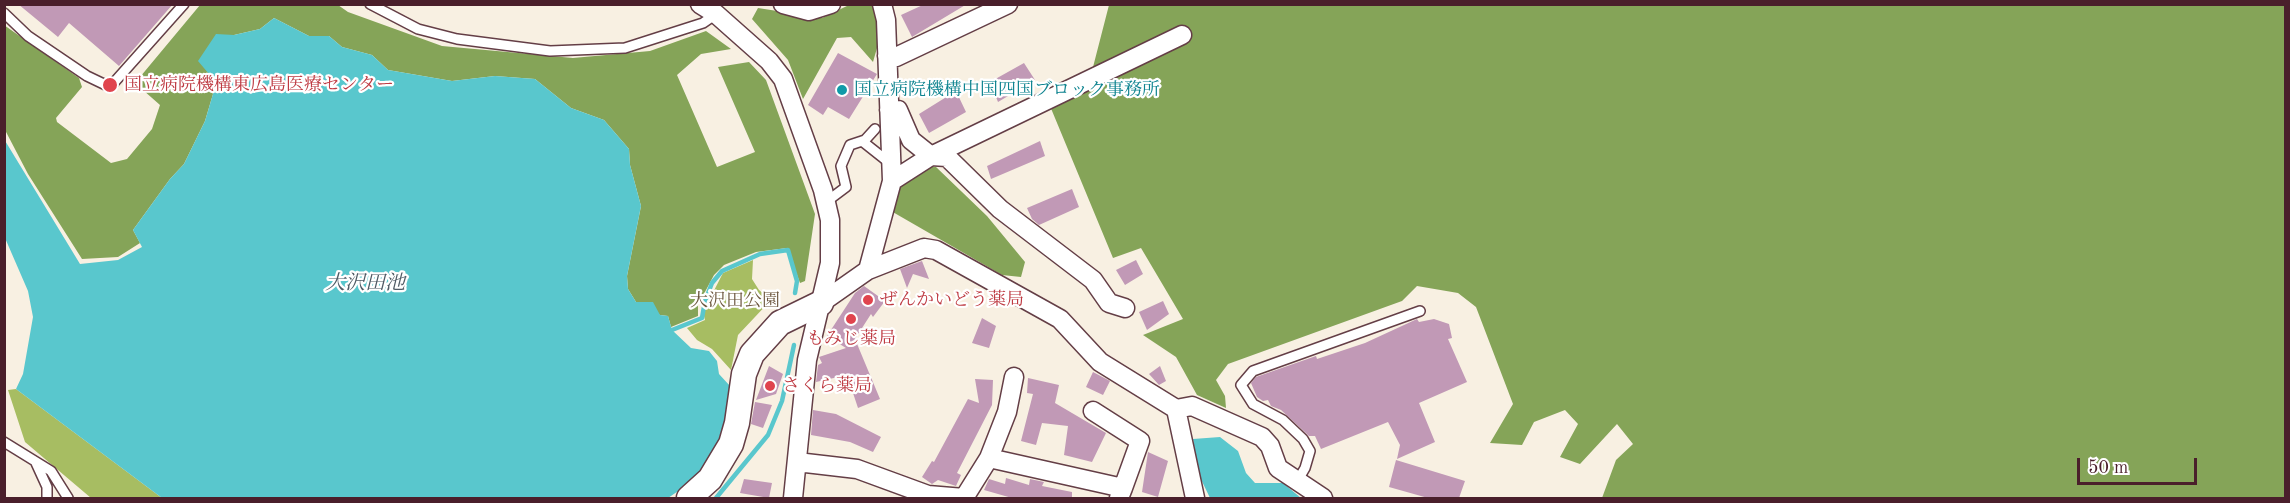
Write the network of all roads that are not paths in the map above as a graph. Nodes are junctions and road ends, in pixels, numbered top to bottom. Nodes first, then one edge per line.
1 (184, 4) edge
2 (370, 4) edge
3 (700, 4) edge
4 (783, 4) edge
5 (831, 4) edge
6 (882, 4) edge
7 (1008, 4) edge
8 (4, 13) edge
9 (716, 14) junction
10 (1182, 35) dead end
11 (887, 57) junction
12 (889, 110) junction
13 (875, 129) dead end
14 (862, 141) junction
15 (930, 156) junction
16 (892, 173) junction
17 (826, 202) junction
18 (868, 270) junction
19 (821, 303) junction
20 (1125, 308) dead end
21 (1420, 311) dead end
22 (1014, 377) dead end
23 (1176, 409) junction
24 (1092, 411) dead end
25 (4, 442) edge
26 (989, 458) junction
27 (797, 462) junction
28 (36, 463) junction
29 (1298, 480) junction
30 (1121, 493) edge
31 (47, 498) edge
32 (68, 498) edge
33 (689, 498) edge
34 (793, 498) edge
35 (1195, 498) edge
36 (1323, 498) edge

1 - 8 lane
2 - 9 lane
3 - 9 street
4 - 5 street
6 - 11 street
7 - 11 street
9 - 17 street
10 - 15 street
11 - 12 street
12 - 15 street
12 - 16 street
13 - 14 lane
14 - 16 lane
14 - 17 lane
15 - 16 street
15 - 20 street
16 - 18 street
17 - 19 street
18 - 19 street
18 - 23 street
19 - 27 street
19 - 33 street
21 - 29 lane
22 - 26 street
23 - 29 street
23 - 35 street
24 - 30 street
25 - 28 lane
26 - 27 street
26 - 30 street
27 - 34 street
28 - 31 lane
28 - 32 lane
29 - 36 street

